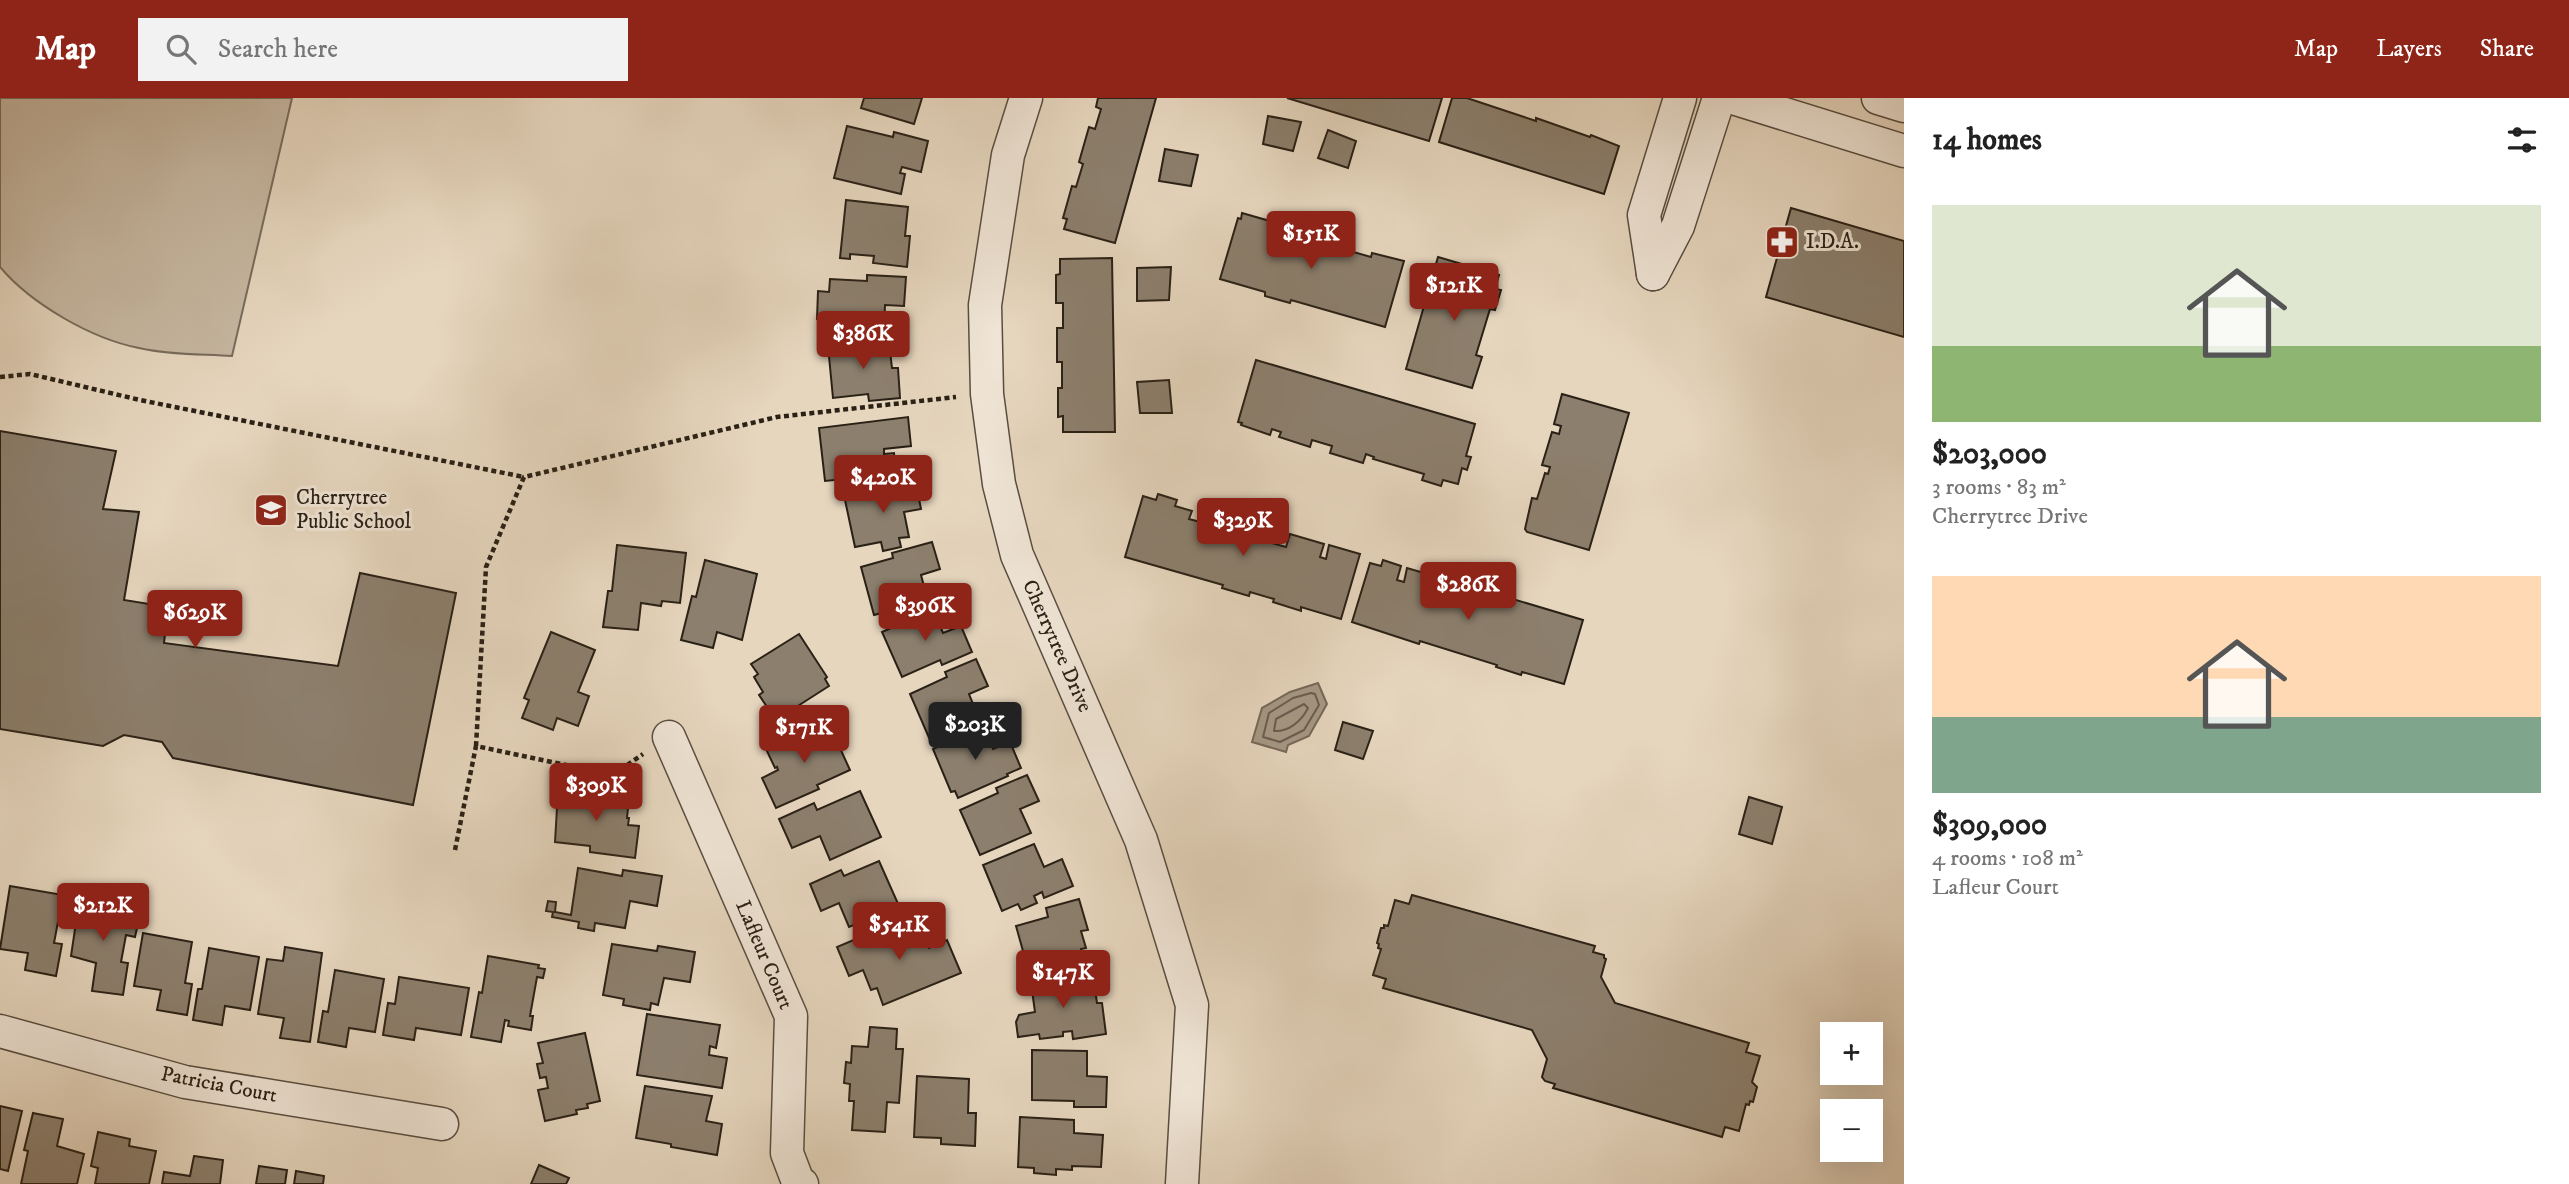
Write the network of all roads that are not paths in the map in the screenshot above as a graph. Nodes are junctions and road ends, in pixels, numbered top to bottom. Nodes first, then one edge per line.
1 (1026, 98) edge
2 (1680, 98) edge
3 (1719, 98) edge
4 (1733, 98) edge
5 (1878, 98) edge
6 (1904, 106) edge
7 (1904, 151) edge
8 (669, 737) road end
9 (0, 1031) edge
10 (442, 1124) dead end
11 (802, 1184) edge
12 (1182, 1184) edge

1 - 12 street, Cherrytree Drive
2 - 3 street
4 - 7 street
5 - 6 street
8 - 11 street, Lafleur Court
9 - 10 street, Patricia Court

